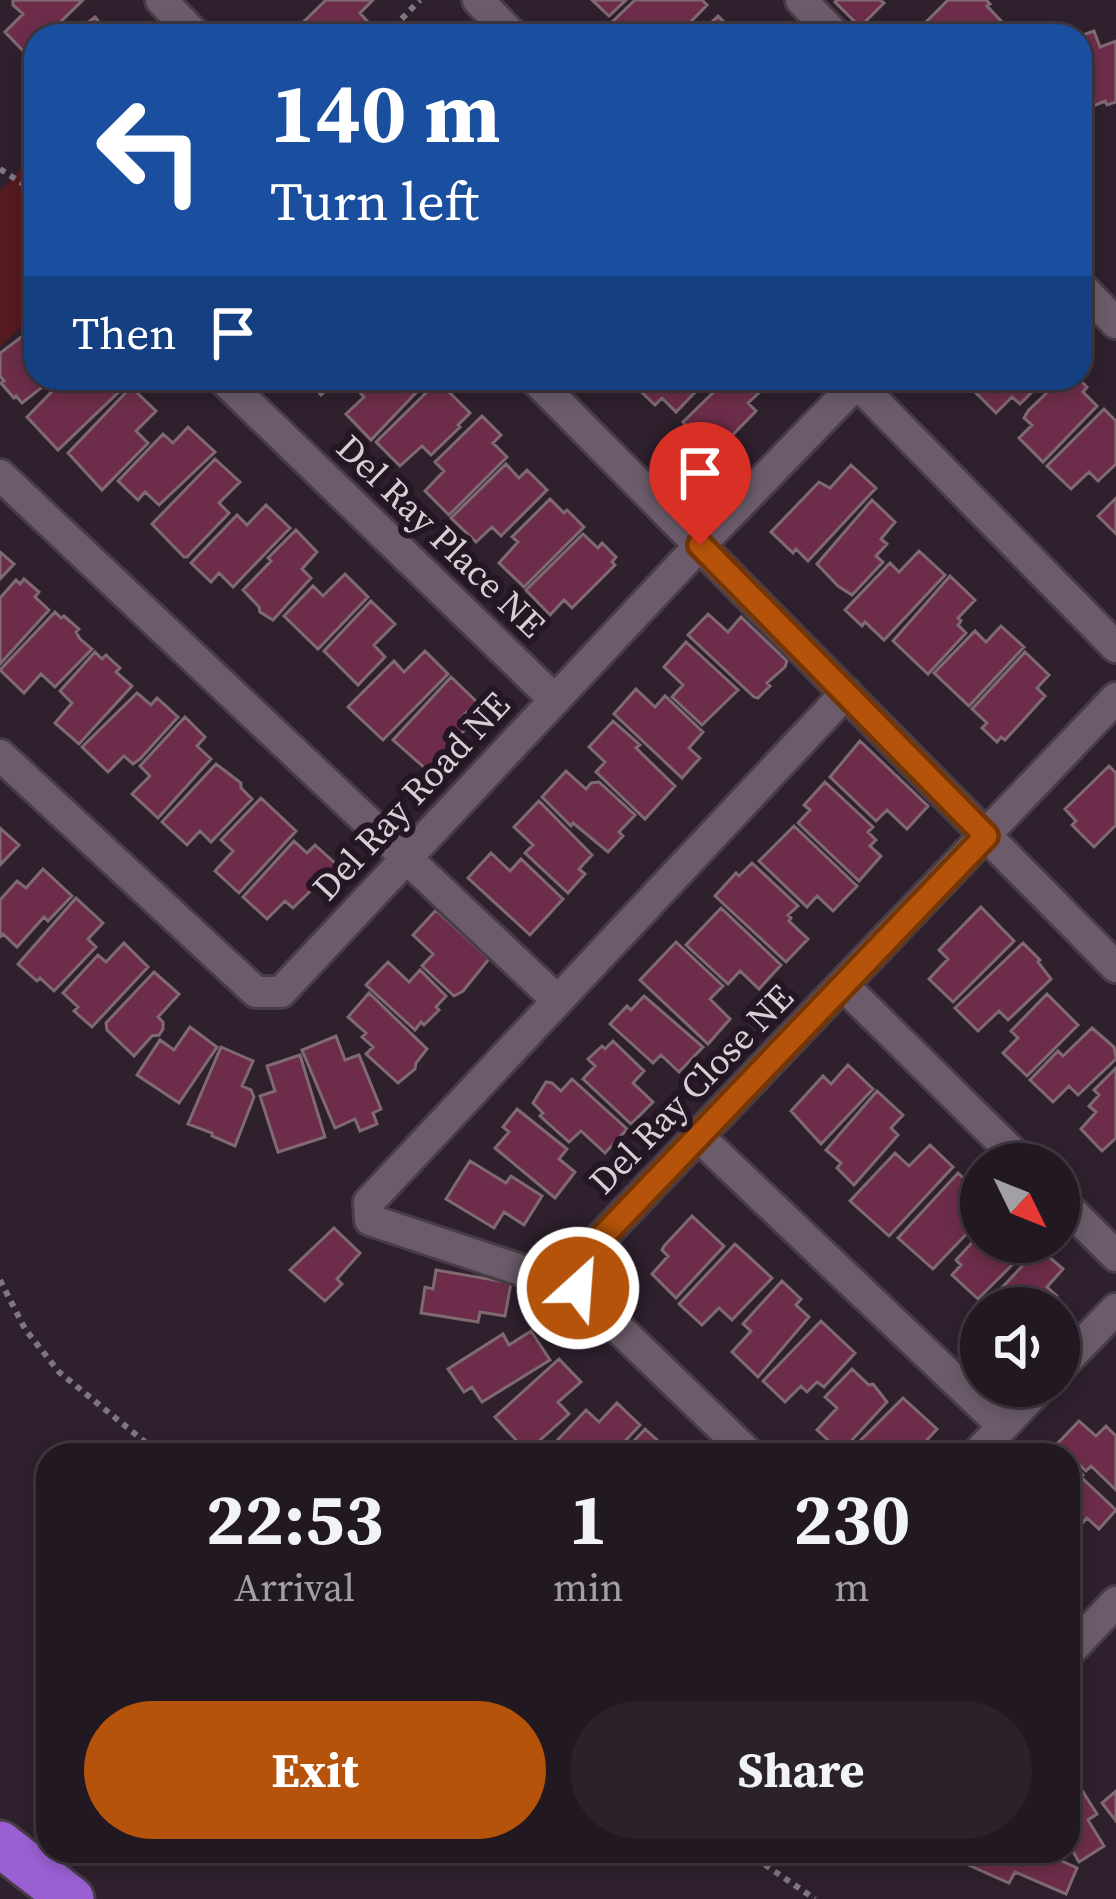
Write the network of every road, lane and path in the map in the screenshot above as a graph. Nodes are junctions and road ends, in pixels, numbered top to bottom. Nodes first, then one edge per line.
1 (161, 0) edge
2 (420, 0) edge
3 (801, 0) edge
4 (184, 24) edge
5 (397, 24) edge
6 (824, 24) edge
7 (1092, 298) edge
8 (1116, 323) edge
9 (234, 390) edge
10 (546, 390) edge
11 (845, 390) edge
12 (864, 390) edge
13 (0, 476) edge
14 (700, 545) junction
15 (1116, 647) edge
16 (846, 693) junction
17 (1116, 698) edge
18 (554, 699) junction
19 (0, 755) edge
20 (986, 836) junction
21 (407, 859) junction
22 (1116, 967) edge
23 (844, 986) junction
24 (557, 1000) junction
25 (699, 1137) junction
26 (1003, 1143) edge
27 (1080, 1220) edge
28 (1116, 1256) edge
29 (0, 1280) edge
30 (578, 1288) junction
31 (1116, 1309) edge
32 (1080, 1346) edge
33 (1021, 1407) edge
34 (1003, 1426) junction
35 (146, 1443) edge
36 (738, 1443) edge
37 (987, 1443) edge
38 (1116, 1602) edge
39 (1080, 1640) edge
40 (0, 1844) edge
41 (762, 1863) edge
42 (71, 1899) edge
43 (814, 1899) edge

1 - 4 street
2 - 5 path
3 - 6 street
7 - 8 street
9 - 18 street, Del Ray Place NE
10 - 14 street
11 - 14 street, Del Ray Road NE
12 - 15 street
13 - 21 street
14 - 16 street
14 - 18 street, Del Ray Road NE
16 - 20 street
16 - 24 street
17 - 20 street, Del Ray Close NE
18 - 21 street, Del Ray Road NE
19 - 21 street, Del Ray Road NE
20 - 22 street
20 - 23 street, Del Ray Close NE
21 - 24 street
23 - 25 street, Del Ray Close NE
23 - 26 street, Del Ray Close NE
24 - 30 street
25 - 30 street, Del Ray Close NE
25 - 34 street
27 - 28 street
29 - 35 path
30 - 36 street
31 - 32 street
33 - 34 street
34 - 37 street
38 - 39 street
40 - 42 highway
41 - 43 path

